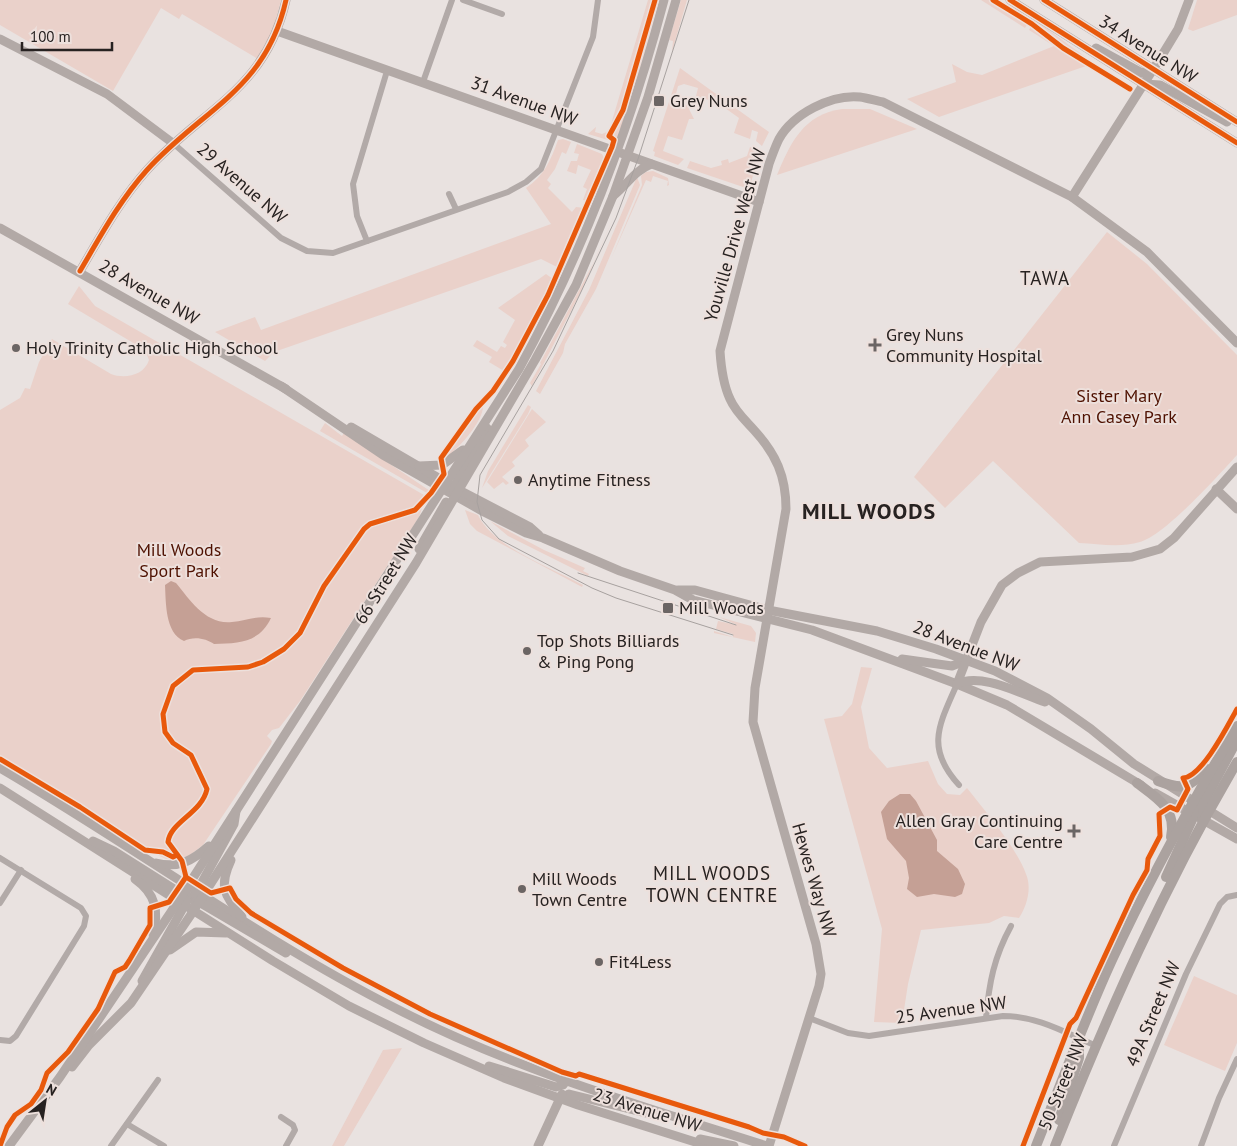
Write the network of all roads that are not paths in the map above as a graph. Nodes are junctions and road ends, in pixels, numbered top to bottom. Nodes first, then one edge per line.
1 (286, 0) edge
2 (452, 0) edge
3 (463, 0) edge
4 (598, 0) edge
5 (664, 0) edge
6 (676, 0) edge
7 (1010, 0) edge
8 (1044, 0) edge
9 (1189, 0) edge
10 (502, 14) dead end
11 (1043, 21) junction
12 (278, 31) junction
13 (0, 39) edge
14 (1154, 69) junction
15 (387, 71) junction
16 (423, 82) junction
17 (1144, 84) junction
18 (1237, 122) edge
19 (1237, 127) edge
20 (557, 131) junction
21 (1237, 143) edge
22 (174, 144) junction
23 (618, 152) junction
24 (628, 156) junction
25 (651, 164) junction
26 (449, 194) dead end
27 (613, 196) junction
28 (1072, 197) junction
29 (760, 202) junction
30 (456, 210) junction
31 (0, 228) edge
32 (367, 241) junction
33 (80, 272) junction
34 (1237, 343) edge
35 (281, 386) junction
36 (490, 414) junction
37 (470, 443) junction
38 (416, 465) junction
39 (1237, 467) edge
40 (1216, 489) junction
41 (451, 490) junction
42 (1237, 509) edge
43 (767, 615) junction
44 (882, 656) junction
45 (967, 660) junction
46 (957, 684) junction
47 (1064, 709) junction
48 (1237, 726) edge
49 (1233, 740) edge
50 (1237, 762) edge
51 (0, 768) edge
52 (1158, 781) junction
53 (1137, 783) junction
54 (959, 785) dead end
55 (0, 788) edge
56 (236, 808) junction
57 (1197, 811) junction
58 (1237, 828) edge
59 (78, 837) junction
60 (240, 838) junction
61 (217, 839) junction
62 (1237, 839) edge
63 (1168, 847) junction
64 (0, 858) edge
65 (150, 860) junction
66 (117, 862) junction
67 (21, 870) junction
68 (188, 886) junction
69 (1237, 895) edge
70 (191, 900) junction
71 (0, 903) edge
72 (245, 922) junction
73 (1011, 926) dead end
74 (230, 933) junction
75 (151, 941) junction
76 (165, 952) junction
77 (338, 978) junction
78 (140, 991) junction
79 (809, 1018) junction
80 (986, 1018) junction
81 (1079, 1038) junction
82 (0, 1040) edge
83 (1094, 1045) junction
84 (1237, 1059) edge
85 (464, 1060) junction
86 (158, 1080) dead end
87 (566, 1081) junction
88 (45, 1097) junction
89 (560, 1099) junction
90 (1050, 1110) junction
91 (281, 1117) dead end
92 (682, 1118) junction
93 (127, 1124) junction
94 (672, 1134) junction
95 (9, 1146) edge
96 (111, 1146) edge
97 (164, 1146) edge
98 (286, 1146) edge
99 (538, 1146) edge
100 (708, 1146) edge
101 (734, 1146) edge
102 (768, 1146) edge
103 (1036, 1146) edge
104 (1041, 1146) edge
105 (1054, 1146) edge
106 (1114, 1146) edge
107 (1201, 1146) edge

1 - 12 main road
2 - 16 street
3 - 10 street
4 - 20 street, 29 Avenue NW
5 - 23 main road, 66 Street NW
6 - 24 main road, 66 Street NW
7 - 11 main road, 34 Avenue NW
8 - 14 main road, 34 Avenue NW
9 - 14 main road
11 - 14 main road
11 - 17 main road, 34 Avenue NW
12 - 15 main road, 31 Avenue NW
12 - 22 main road
13 - 22 main road, 29 Avenue NW
14 - 17 main road
14 - 18 main road, 34 Avenue NW
15 - 16 main road, 31 Avenue NW
15 - 32 street
16 - 20 main road, 31 Avenue NW
17 - 19 main road
17 - 21 main road, 34 Avenue NW
17 - 28 main road
20 - 23 main road, 31 Avenue NW
20 - 30 street, 29 Avenue NW
22 - 32 street, 29 Avenue NW
22 - 33 main road
23 - 24 main road, 31 Avenue NW
23 - 36 main road, 66 Street NW
24 - 25 main road, 31 Avenue NW
24 - 27 main road, 66 Street NW
25 - 27 main road
25 - 29 main road, 31 Avenue NW
26 - 30 street
27 - 41 main road, 66 Street NW
28 - 29 main road, Youville Drive West NW
28 - 34 main road, Youville Drive West NW
29 - 43 main road, Youville Drive West NW
30 - 32 street, 29 Avenue NW
31 - 33 main road, 28 Avenue NW
33 - 35 main road, 28 Avenue NW
35 - 38 main road, 28 Avenue NW
35 - 41 main road, 28 Avenue NW
36 - 37 main road, 66 Street NW
36 - 41 main road
37 - 38 main road
37 - 41 main road, 66 Street NW
38 - 41 main road, 28 Avenue NW
39 - 40 main road
40 - 42 main road
40 - 45 main road
41 - 43 main road, 28 Avenue NW
41 - 56 main road, 66 Street NW
41 - 60 main road, 66 Street NW
43 - 44 main road, 28 Avenue NW
43 - 45 main road, 28 Avenue NW
43 - 79 main road, Hewes Way NW
44 - 45 main road
44 - 46 main road, 28 Avenue NW
45 - 46 main road
45 - 47 main road, 28 Avenue NW
46 - 47 main road
46 - 53 main road, 28 Avenue NW
46 - 54 street
47 - 52 main road, 28 Avenue NW
48 - 49 main road, 50 Street NW
49 - 52 main road
49 - 57 main road, 50 Street NW
50 - 57 main road, 50 Street NW
51 - 65 main road
52 - 57 main road, 28 Avenue NW
53 - 57 main road, 28 Avenue NW
53 - 63 main road
55 - 59 main road, 23 Avenue NW
56 - 61 main road, 66 Street NW
56 - 70 main road
57 - 58 main road, 28 Avenue NW
57 - 62 main road, 28 Avenue NW
57 - 63 main road, 50 Street NW
57 - 83 main road, 50 Street NW
59 - 66 main road, 23 Avenue NW
59 - 70 main road
60 - 70 main road, 66 Street NW
60 - 72 main road
61 - 65 main road
61 - 68 main road, 66 Street NW
63 - 81 main road, 50 Street NW
64 - 67 street
65 - 68 main road
66 - 70 main road, 23 Avenue NW
66 - 75 main road
67 - 71 street
67 - 82 street
68 - 70 main road, 66 Street NW
69 - 106 street, 49A Street NW
70 - 72 main road, 23 Avenue NW
70 - 74 main road, 23 Avenue NW
70 - 75 main road, 66 Street NW
70 - 76 main road, 66 Street NW
70 - 77 main road
70 - 78 main road
72 - 77 main road, 23 Avenue NW
73 - 80 street
74 - 76 main road
74 - 85 main road, 23 Avenue NW
75 - 88 main road, 66 Street NW
76 - 78 main road, 66 Street NW
77 - 87 main road, 23 Avenue NW
78 - 88 main road, 66 Street NW
79 - 80 street, 25 Avenue NW
79 - 102 main road, Hewes Way NW
80 - 81 street, 25 Avenue NW
81 - 83 street, 25 Avenue NW
81 - 90 main road, 50 Street NW
81 - 105 main road
83 - 105 main road, 50 Street NW
84 - 107 street
85 - 87 main road
85 - 89 main road, 23 Avenue NW
86 - 93 street
87 - 89 main road
87 - 92 main road, 23 Avenue NW
88 - 95 main road, 66 Street NW
89 - 92 main road
89 - 94 main road, 23 Avenue NW
89 - 99 main road
90 - 103 main road, 50 Street NW
90 - 104 main road
91 - 98 street
92 - 102 main road, 23 Avenue NW
93 - 96 street
93 - 97 street
94 - 100 main road, 23 Avenue NW
94 - 101 main road

